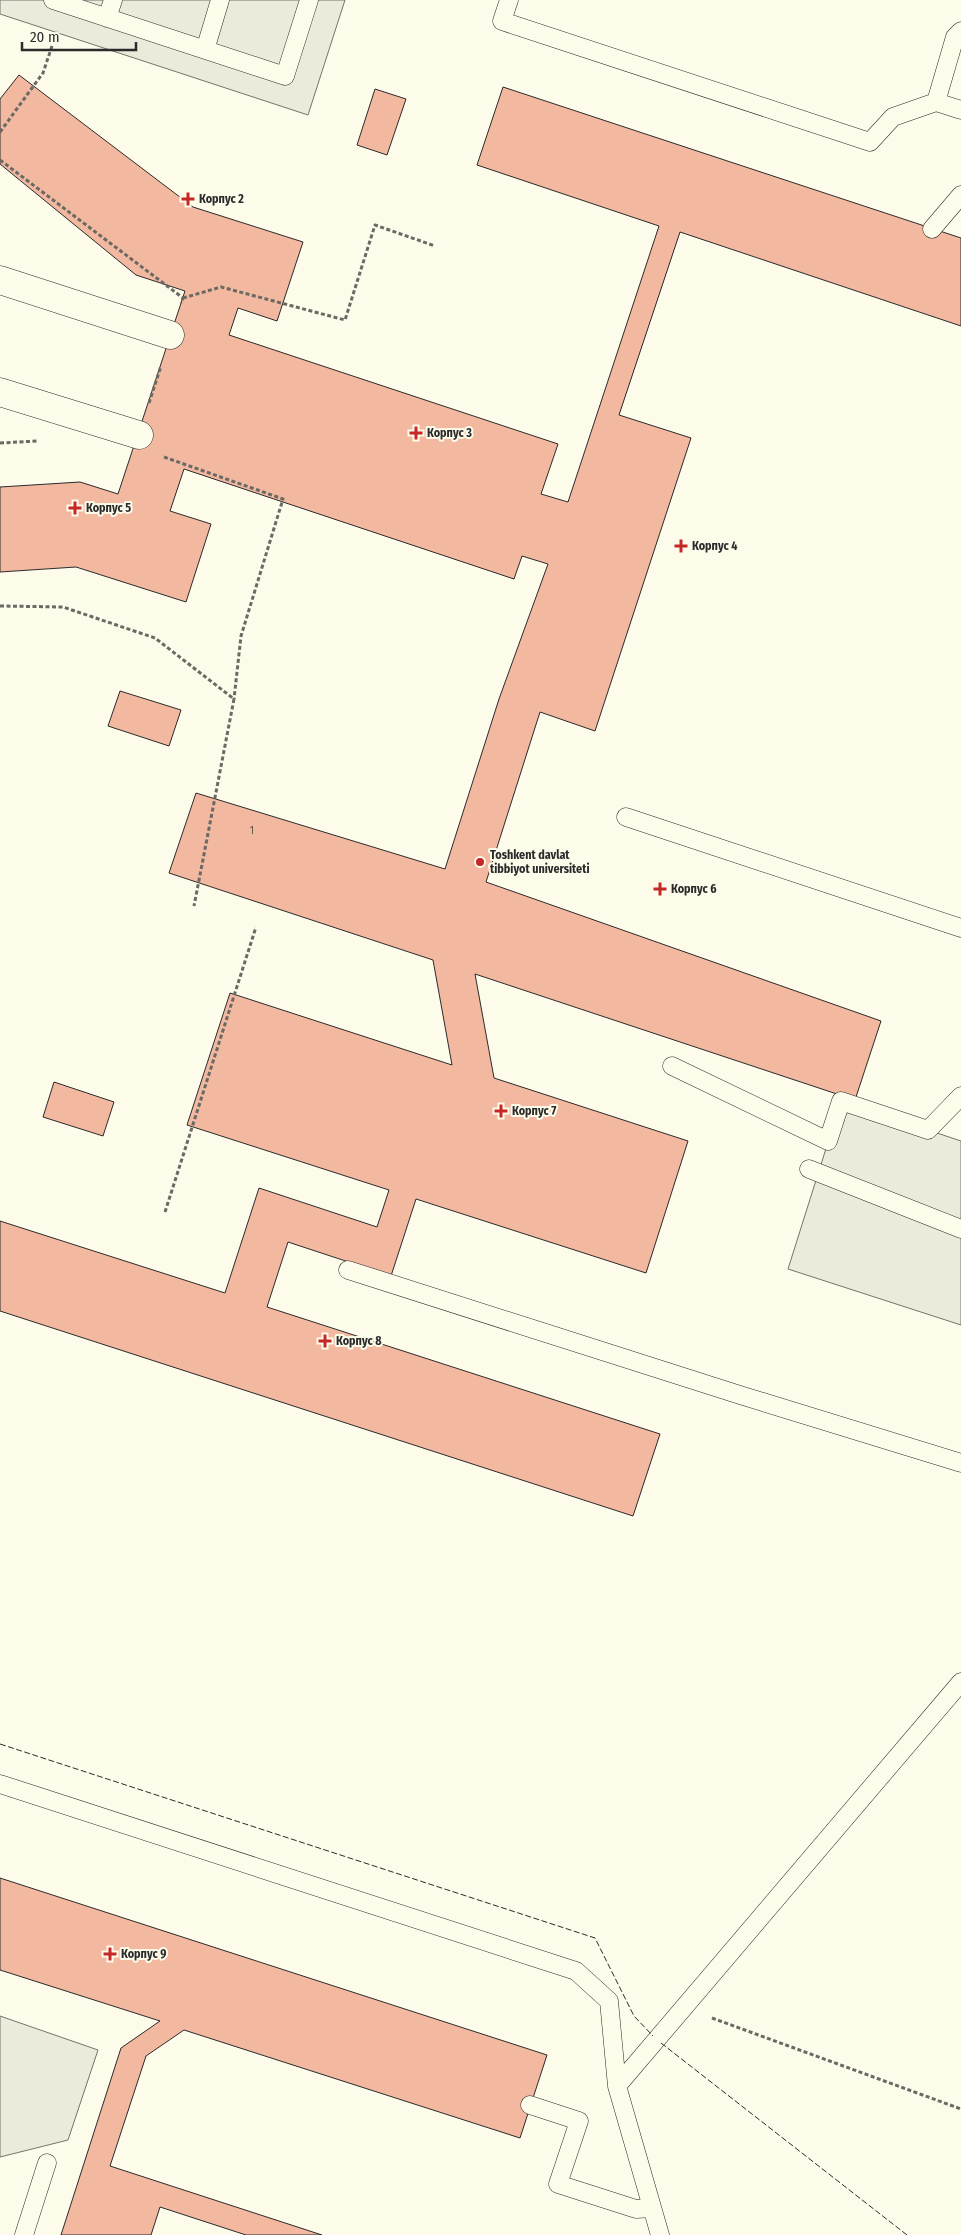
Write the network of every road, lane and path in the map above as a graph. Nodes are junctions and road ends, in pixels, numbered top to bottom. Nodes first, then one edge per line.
1 (113, 0) edge
2 (220, 0) edge
3 (309, 0) edge
4 (509, 0) edge
5 (60, 2) edge
6 (107, 18) junction
7 (961, 31) edge
8 (205, 50) junction
9 (936, 102) junction
10 (961, 110) edge
11 (0, 132) edge
12 (961, 194) edge
13 (932, 229) dead end
14 (435, 246) dead end
15 (0, 280) edge
16 (183, 298) dead end
17 (170, 336) dead end
18 (0, 392) edge
19 (139, 435) joint
20 (0, 606) edge
21 (234, 699) junction
22 (626, 816) dead end
23 (194, 906) dead end
24 (256, 927) dead end
25 (961, 928) edge
26 (672, 1066) dead end
27 (961, 1096) edge
28 (809, 1169) dead end
29 (165, 1212) dead end
30 (961, 1229) edge
31 (348, 1270) dead end
32 (961, 1463) edge
33 (961, 1682) edge
34 (0, 1784) edge
35 (684, 2008) junction
36 (617, 2086) junction
37 (530, 2105) dead end
38 (961, 2109) edge
39 (47, 2163) dead end
40 (652, 2208) junction
41 (24, 2235) edge
42 (660, 2235) edge

1 - 6 lane
2 - 8 lane
3 - 8 lane
4 - 9 lane
5 - 6 lane
5 - 11 path
6 - 8 lane
7 - 9 lane
9 - 10 lane
12 - 13 lane
14 - 16 path
15 - 17 street
18 - 19 street
19 - 21 path
20 - 21 path
21 - 23 path
22 - 25 lane
24 - 29 path
26 - 27 lane
28 - 30 lane
31 - 32 lane
33 - 35 lane
34 - 36 lane
35 - 36 lane
35 - 38 path
36 - 40 lane
37 - 40 lane
39 - 41 lane
40 - 42 lane

